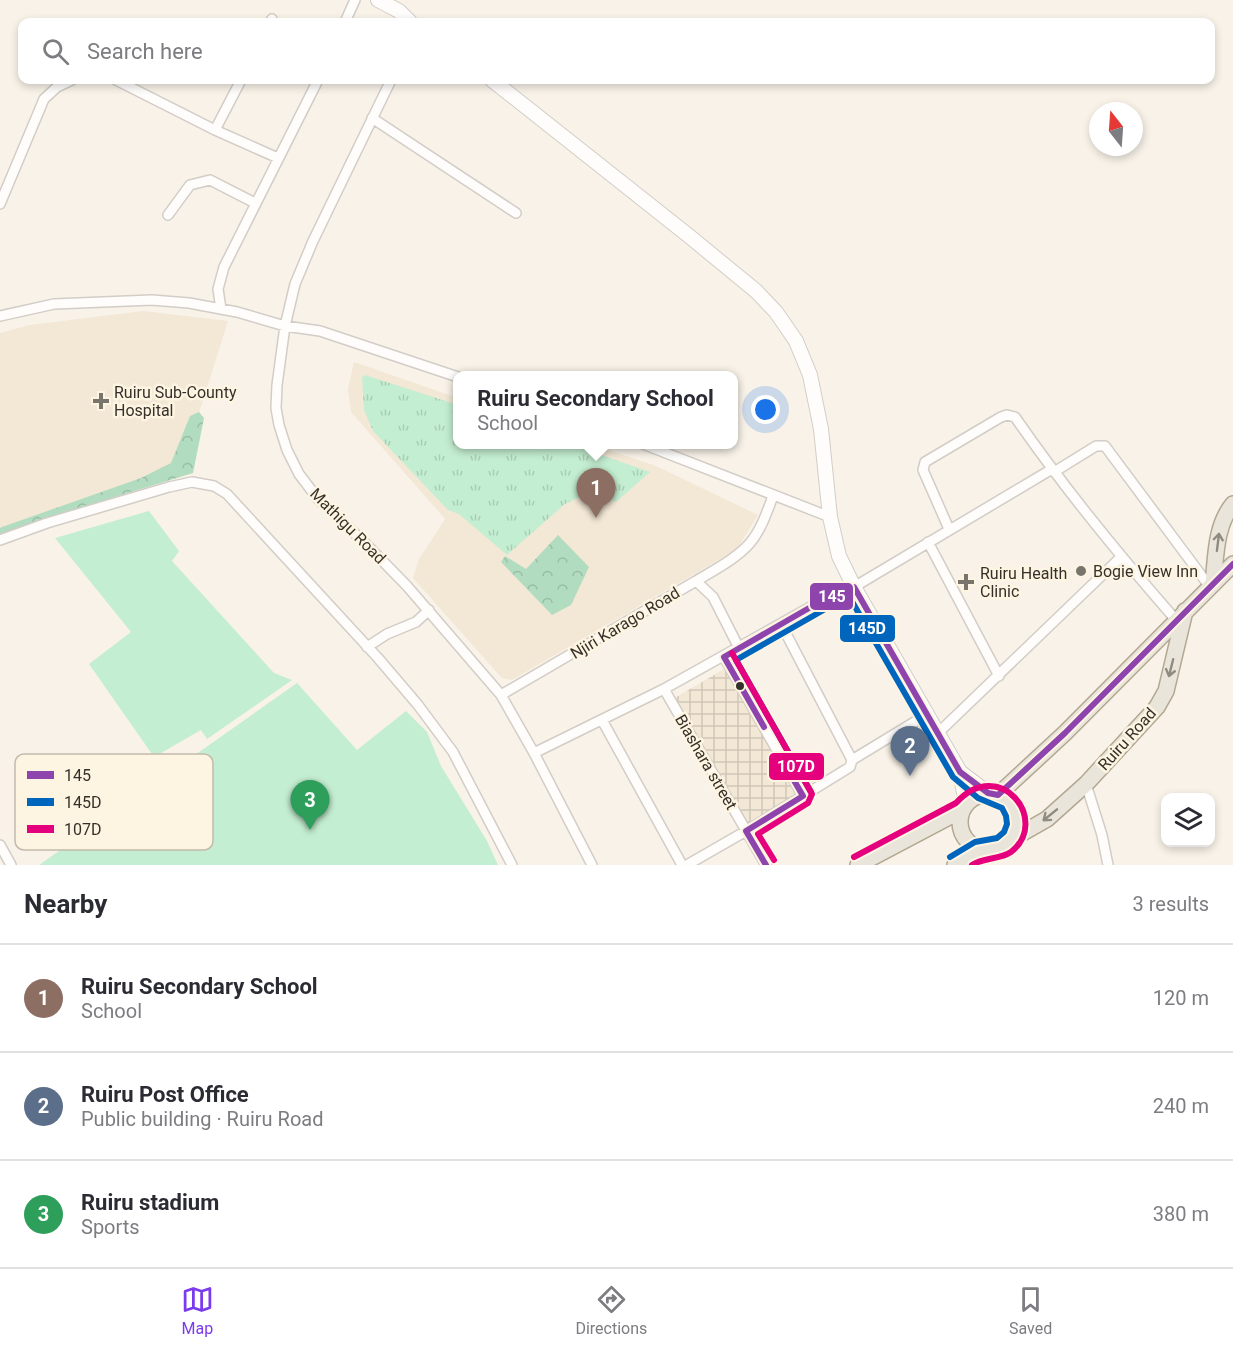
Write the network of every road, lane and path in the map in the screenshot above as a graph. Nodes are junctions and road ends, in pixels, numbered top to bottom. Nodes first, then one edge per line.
1 (355, 0) edge
2 (378, 0) edge
3 (347, 18) edge
4 (406, 18) edge
5 (63, 84) edge
6 (124, 84) edge
7 (239, 84) edge
8 (316, 84) edge
9 (389, 84) edge
10 (497, 84) edge
11 (372, 117) junction
12 (215, 130) junction
13 (278, 158) junction
14 (255, 202) junction
15 (0, 204) edge
16 (516, 213) dead end
17 (168, 215) dead end
18 (220, 309) junction
19 (0, 316) edge
20 (285, 326) junction
21 (453, 375) edge
22 (656, 449) edge
23 (1053, 471) junction
24 (773, 496) junction
25 (1233, 504) edge
26 (830, 517) junction
27 (949, 529) junction
28 (0, 540) edge
29 (928, 542) junction
30 (1121, 557) junction
31 (1233, 564) edge
32 (696, 581) junction
33 (1211, 585) junction
34 (854, 587) junction
35 (429, 610) junction
36 (1181, 615) junction
37 (781, 624) junction
38 (367, 647) junction
39 (739, 648) junction
40 (724, 657) junction
41 (999, 676) junction
42 (664, 689) junction
43 (501, 695) junction
44 (927, 715) junction
45 (602, 720) junction
46 (937, 734) junction
47 (534, 753) junction
48 (852, 759) junction
49 (960, 772) junction
50 (1086, 784) junction
51 (993, 794) junction
52 (803, 796) junction
53 (964, 806) junction
54 (746, 831) junction
55 (1010, 840) junction
56 (0, 845) edge
57 (981, 850) junction
58 (11, 865) edge
59 (512, 865) edge
60 (592, 865) edge
61 (682, 865) edge
62 (687, 865) edge
63 (766, 865) edge
64 (858, 865) edge
65 (955, 865) edge
66 (1108, 865) edge

1 - 3 street
2 - 4 main road
5 - 15 street
6 - 12 street
7 - 12 street
8 - 13 street
9 - 11 street, Mathigu Road
10 - 26 main road
11 - 16 street
11 - 20 street, Mathigu Road
12 - 13 street
13 - 14 street
14 - 17 street
14 - 18 street
18 - 19 street
18 - 20 street
20 - 21 street
20 - 35 street, Mathigu Road
22 - 24 street
23 - 27 street
23 - 27 street
23 - 30 street
23 - 33 street
24 - 26 street
24 - 32 street
33 -> 25 main road
26 - 34 main road
27 - 29 street
28 - 38 street
29 - 34 street
29 - 41 street
30 - 36 street
30 - 41 street
31 - 33 main road
32 - 39 street, Njiri Karago Road
32 - 43 street, Njiri Karago Road
33 - 36 main road
34 - 37 street
34 - 44 main road
35 - 38 street
35 - 43 street, Mathigu Road
36 -> 50 main road, Ruiru Road
36 - 51 main road
37 - 39 street
37 - 48 street
38 - 59 street
39 - 40 street
40 - 42 street
40 - 52 street
41 - 46 street
42 - 45 street
42 - 54 street, Biashara street
43 - 47 street, Mathigu Road
44 - 46 main road
44 - 48 street
45 - 47 street
45 - 61 street
46 - 49 main road
47 - 60 street, Mathigu Road
48 - 52 street
49 - 51 main road
49 - 53 main road
50 -> 55 main road, Ruiru Road
50 - 66 street
51 - 53 main road
51 - 55 main road
52 - 54 street
53 - 57 main road
53 - 64 main road
54 - 62 street
54 - 63 street, Biashara street
55 - 57 main road
56 - 58 street
57 - 65 main road

